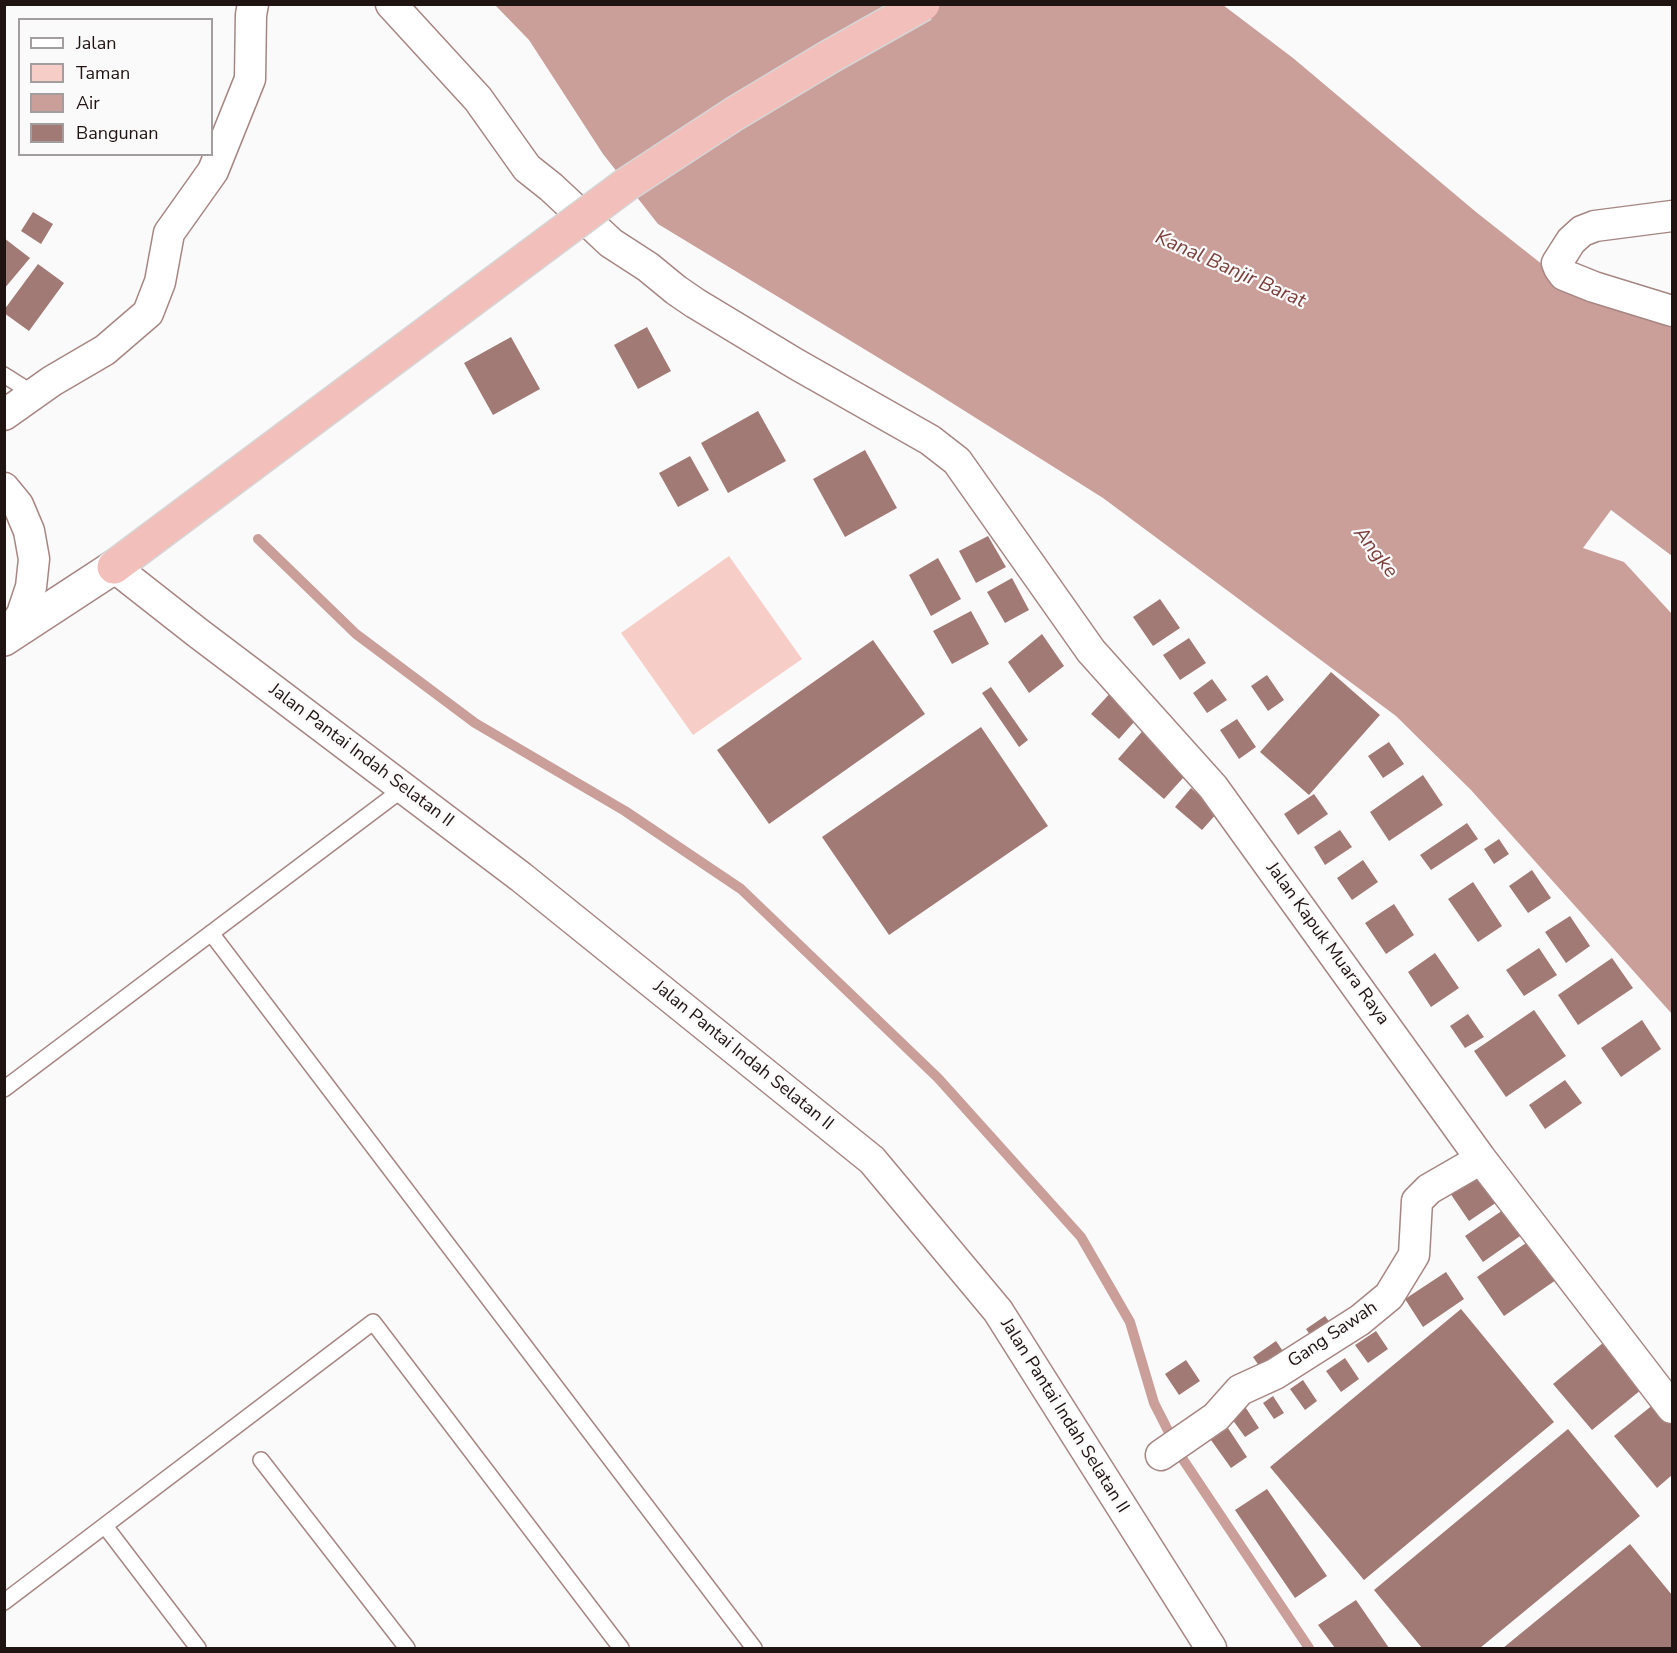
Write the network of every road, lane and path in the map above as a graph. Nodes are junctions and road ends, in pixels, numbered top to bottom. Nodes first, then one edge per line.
1 (253, 4) edge
2 (391, 4) edge
3 (922, 4) edge
4 (1672, 216) edge
5 (1672, 311) edge
6 (4, 375) edge
7 (34, 394) junction
8 (4, 415) edge
9 (4, 488) edge
10 (114, 567) junction
11 (5, 638) edge
12 (404, 788) junction
13 (211, 933) junction
14 (4, 1089) edge
15 (1481, 1159) junction
16 (1672, 1408) edge
17 (1173, 1447) dead end
18 (261, 1460) dead end
19 (105, 1526) junction
20 (4, 1602) edge
21 (198, 1648) edge
22 (407, 1648) edge
23 (621, 1648) edge
24 (754, 1648) edge
25 (1211, 1648) edge

1 - 7 street
2 - 15 street, Jalan Kapuk Muara Raya
3 - 10 highway, bridge
4 - 5 street
6 - 7 lane
7 - 8 street
9 - 11 street
10 - 11 street
10 - 12 street, Jalan Pantai Indah Selatan II
12 - 13 lane
12 - 25 street, Jalan Pantai Indah Selatan II
13 - 14 lane
13 - 24 lane
15 - 16 street, Jalan Kapuk Muara Raya
15 - 17 street, Gang Sawah
18 - 22 lane
19 - 20 lane
19 - 21 lane
19 - 23 lane

